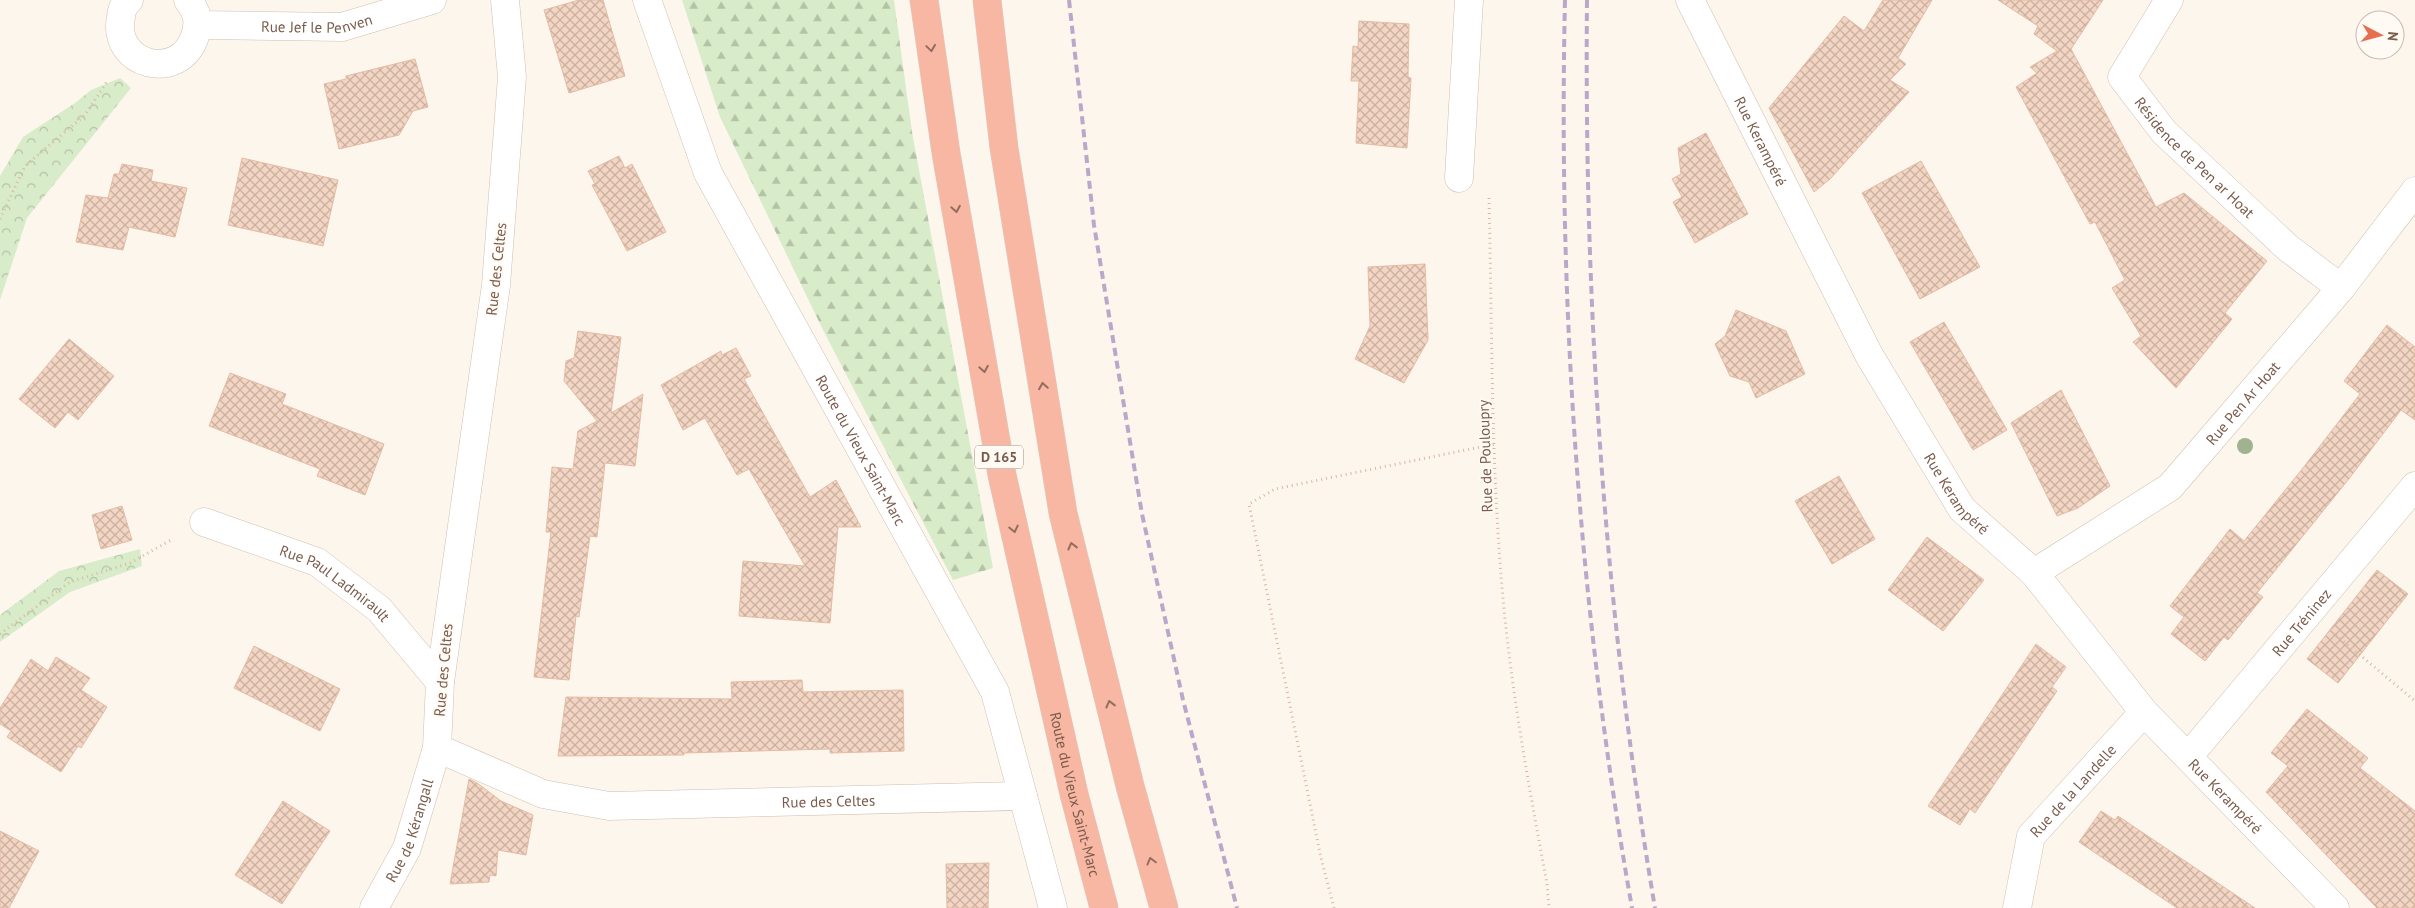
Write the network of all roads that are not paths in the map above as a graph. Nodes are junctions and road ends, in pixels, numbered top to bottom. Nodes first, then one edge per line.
1 (129, 0) edge
2 (188, 0) edge
3 (432, 0) edge
4 (505, 0) edge
5 (647, 0) edge
6 (924, 0) edge
7 (988, 0) edge
8 (1469, 0) edge
9 (1690, 0) edge
10 (2169, 0) edge
11 (198, 25) junction
12 (1459, 178) dead end
13 (2415, 191) edge
14 (2341, 288) junction
15 (2415, 486) edge
16 (204, 522) road end
17 (2034, 573) junction
18 (440, 682) junction
19 (2144, 712) junction
20 (437, 748) junction
21 (2188, 757) junction
22 (1023, 796) junction
23 (374, 908) edge
24 (1053, 908) edge
25 (1104, 908) edge
26 (1164, 908) edge
27 (2017, 908) edge
28 (2335, 908) edge

1 - 11 street
2 - 11 street
3 - 11 street, Rue Jef le Penven
4 - 18 street, Rue des Celtes
5 - 22 street, Route du Vieux Saint-Marc
6 -> 25 highway, Route du Vieux Saint-Marc / D 165
26 -> 7 highway
8 - 12 street
9 - 17 street, Rue Kerampéré
10 - 14 street, Résidence de Pen ar Hoat
13 - 14 street, Rue Pen Ar Hoat
14 - 17 street, Rue Pen Ar Hoat
15 - 21 street, Rue Tréninez
16 - 18 street, Rue Paul Ladmirault
17 - 19 street, Rue Kerampéré
18 - 20 street, Rue des Celtes
19 - 21 street, Rue Kerampéré
19 - 27 street, Rue de la Landelle
20 - 22 street, Rue des Celtes
20 - 23 street, Rue de Kérangall
21 - 28 street, Rue Kerampéré
22 - 24 street, Route du Vieux Saint-Marc

